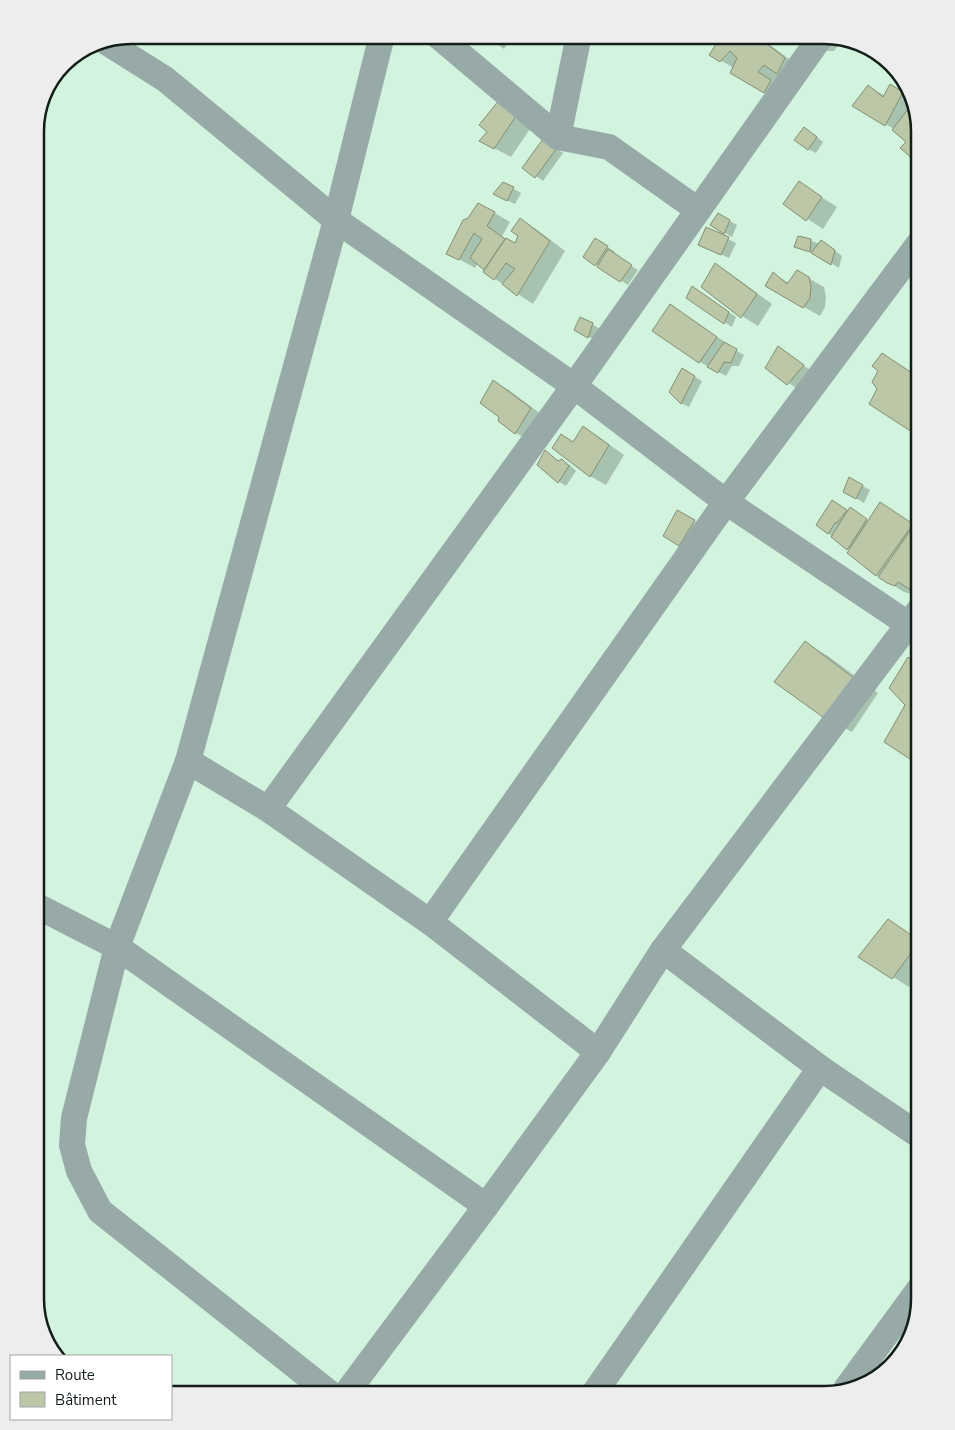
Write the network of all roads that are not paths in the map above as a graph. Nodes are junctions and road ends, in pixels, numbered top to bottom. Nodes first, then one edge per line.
1 (380, 44) edge
2 (448, 44) edge
3 (577, 44) edge
4 (816, 44) edge
5 (112, 46) edge
6 (558, 137) junction
7 (698, 210) junction
8 (336, 220) junction
9 (911, 254) edge
10 (574, 386) junction
11 (726, 502) junction
12 (911, 619) edge
13 (911, 628) edge
14 (188, 761) junction
15 (268, 810) junction
16 (44, 910) edge
17 (430, 922) junction
18 (117, 947) junction
19 (664, 950) junction
20 (598, 1052) junction
21 (820, 1068) junction
22 (911, 1130) edge
23 (486, 1206) junction
24 (911, 1300) edge
25 (851, 1382) edge
26 (321, 1386) edge
27 (352, 1386) edge
28 (599, 1386) edge

1 - 8 street
2 - 6 street
3 - 6 street
4 - 7 street
5 - 8 street
6 - 7 street
7 - 10 street
8 - 10 street
8 - 14 street
9 - 11 street
10 - 11 street
10 - 15 street
11 - 12 street
11 - 17 street
13 - 19 street
14 - 15 street
14 - 18 street
15 - 17 street
16 - 18 street
17 - 20 street
18 - 23 street
18 - 26 street
19 - 20 street
19 - 21 street
20 - 23 street
21 - 22 street
21 - 28 street
23 - 27 street
24 - 25 street

